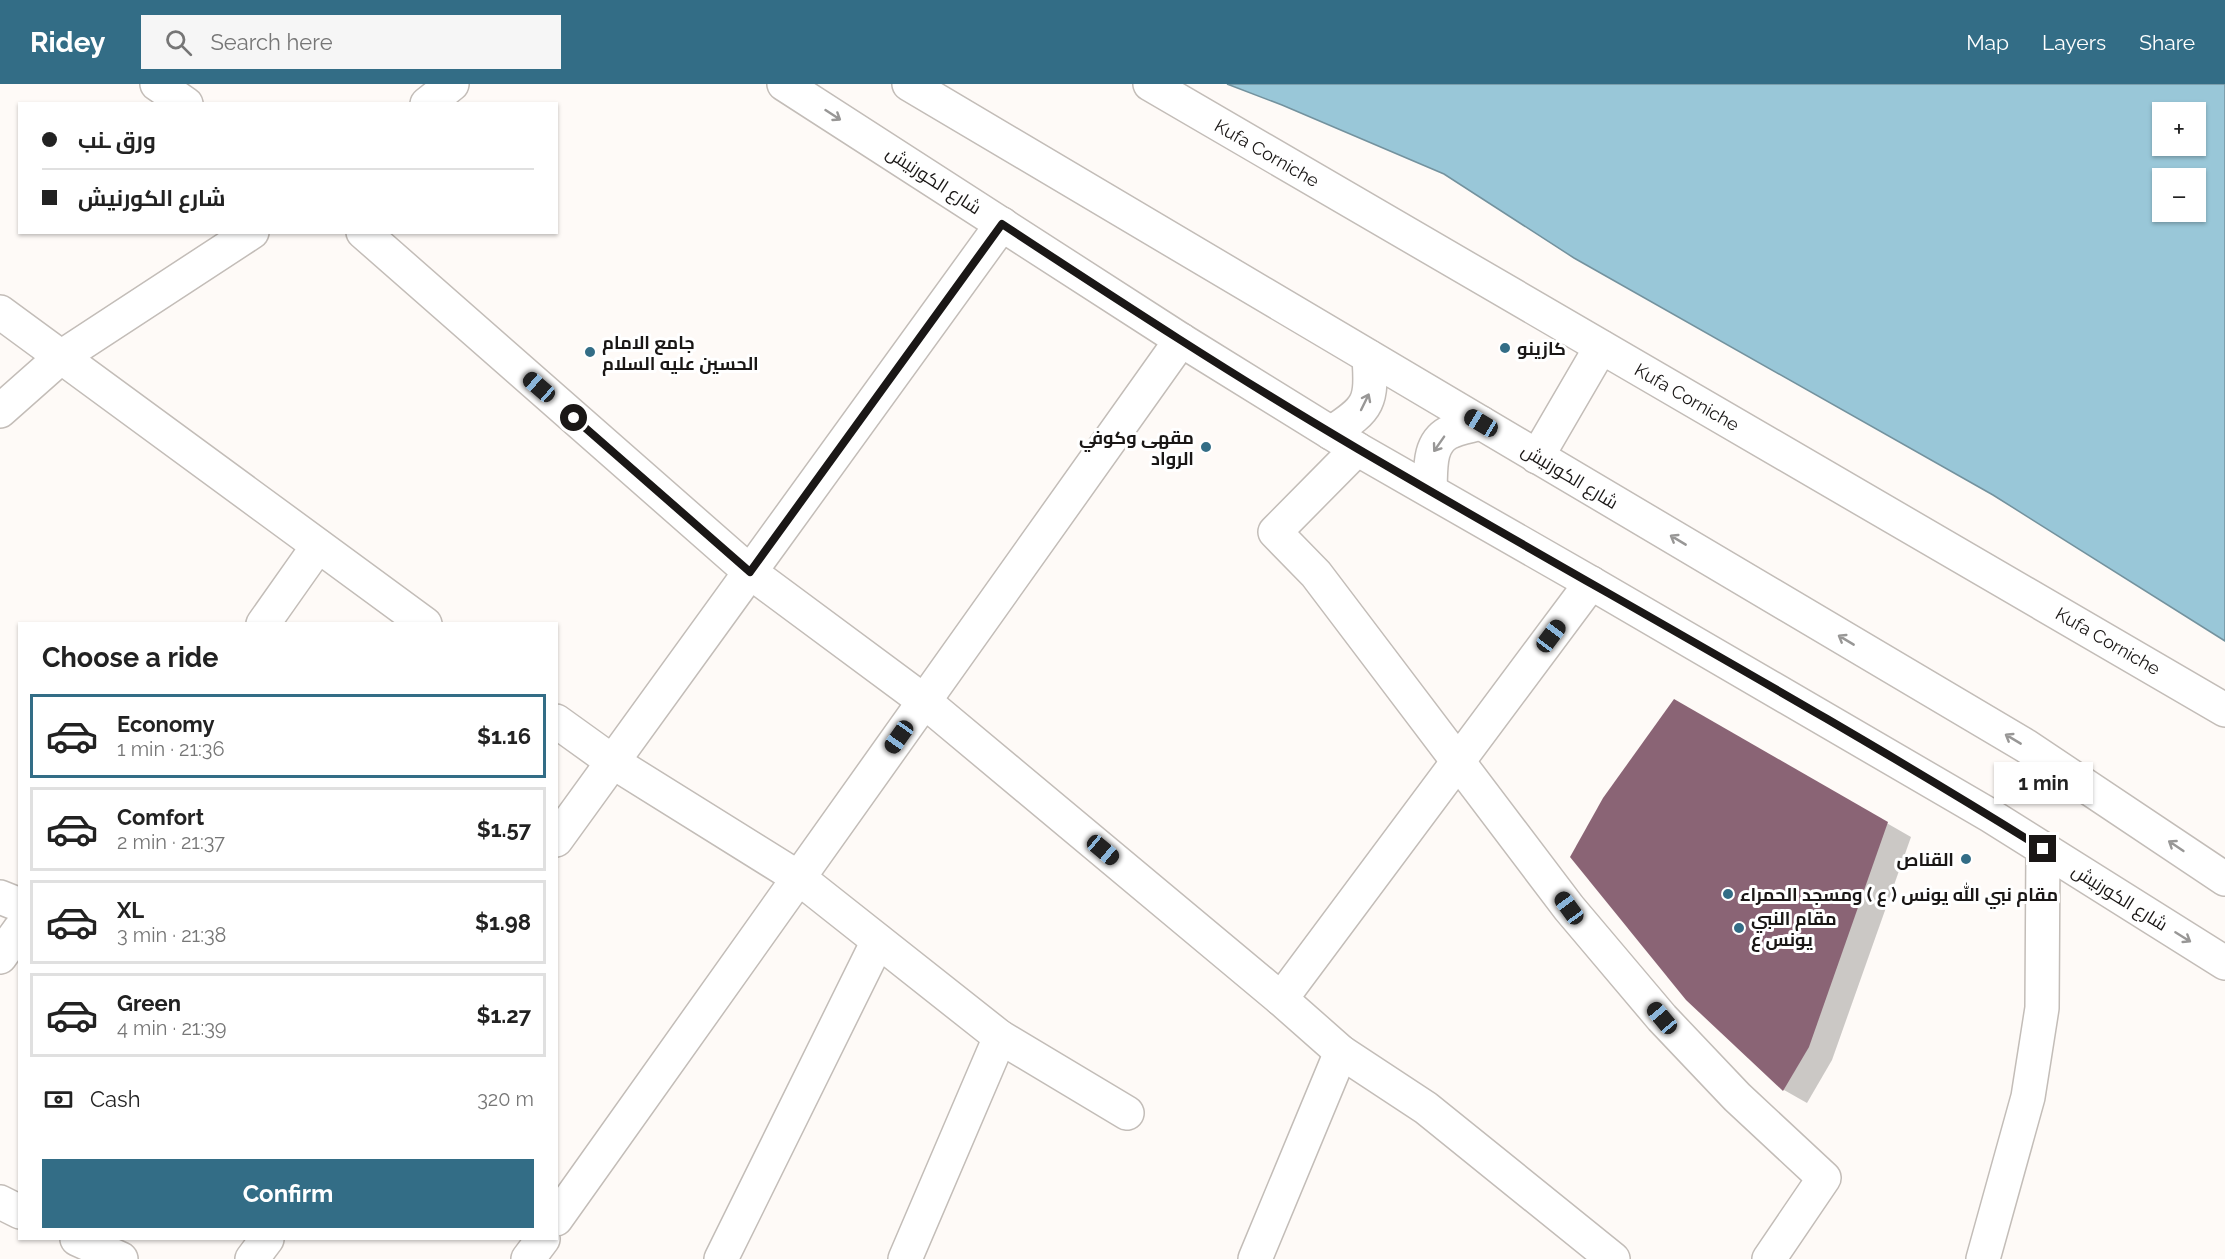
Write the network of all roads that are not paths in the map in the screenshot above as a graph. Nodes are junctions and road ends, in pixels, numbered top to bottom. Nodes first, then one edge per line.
1 (157, 84) edge
2 (452, 84) edge
3 (784, 84) edge
4 (909, 84) edge
5 (1150, 84) edge
6 (183, 102) edge
7 (430, 102) edge
8 (1002, 224) junction
9 (249, 234) edge
10 (365, 234) edge
11 (0, 312) edge
12 (1181, 340) junction
13 (1601, 347) junction
14 (61, 357) junction
15 (1369, 357) junction
16 (0, 411) edge
17 (1481, 423) junction
18 (1344, 441) junction
19 (1537, 457) junction
20 (1430, 490) junction
21 (318, 546) junction
22 (750, 572) junction
23 (1592, 583) junction
24 (264, 622) edge
25 (422, 622) edge
26 (924, 701) junction
27 (2225, 710) edge
28 (558, 722) edge
29 (613, 762) junction
30 (1458, 762) junction
31 (558, 837) edge
32 (2043, 849) junction
33 (799, 878) junction
34 (2225, 879) edge
35 (0, 897) edge
36 (18, 904) edge
37 (18, 933) edge
38 (878, 941) junction
39 (0, 957) edge
40 (2225, 963) edge
41 (1281, 999) junction
42 (1000, 1037) junction
43 (1341, 1053) junction
44 (1127, 1113) dead end
45 (0, 1202) edge
46 (18, 1211) edge
47 (558, 1216) edge
48 (79, 1240) edge
49 (266, 1240) edge
50 (542, 1240) edge
51 (121, 1259) edge
52 (252, 1259) edge
53 (528, 1259) edge
54 (721, 1259) edge
55 (905, 1259) edge
56 (1255, 1259) edge
57 (1613, 1259) edge
58 (1769, 1259) edge
59 (1983, 1259) edge

1 - 6 street
2 - 7 street
3 -> 8 street, شارع الكورنيش
4 - 15 street, شارع الكورنيش
5 - 13 street, Kufa Corniche
8 - 12 street, شارع الكورنيش
8 - 22 street
9 - 14 street
10 - 22 street
11 - 14 street
12 - 18 street, شارع الكورنيش
12 - 26 street
13 - 19 street
13 - 27 street, Kufa Corniche
14 - 16 street
14 - 21 street
15 - 17 street, شارع الكورنيش
18 -> 15 street
17 - 19 street, شارع الكورنيش
17 -> 20 street
18 - 20 street, شارع الكورنيش
18 - 30 street
34 -> 19 street, شارع الكورنيش
20 - 23 street, شارع الكورنيش
21 - 24 street
21 - 25 street
22 - 26 street
22 - 29 street
23 - 30 street
23 - 32 street, شارع الكورنيش
26 - 33 street
26 - 41 street
28 - 29 street
29 - 31 street
29 - 33 street
30 - 41 street
30 - 58 street
32 -> 40 street, شارع الكورنيش
32 - 59 street
33 - 38 street
33 - 47 street
35 - 36 street
37 - 39 street
38 - 42 street
38 - 54 street
41 - 43 street
42 - 44 street
42 - 55 street
43 - 56 street
43 - 57 street
45 - 46 street
48 - 51 street
49 - 52 street
50 - 53 street

